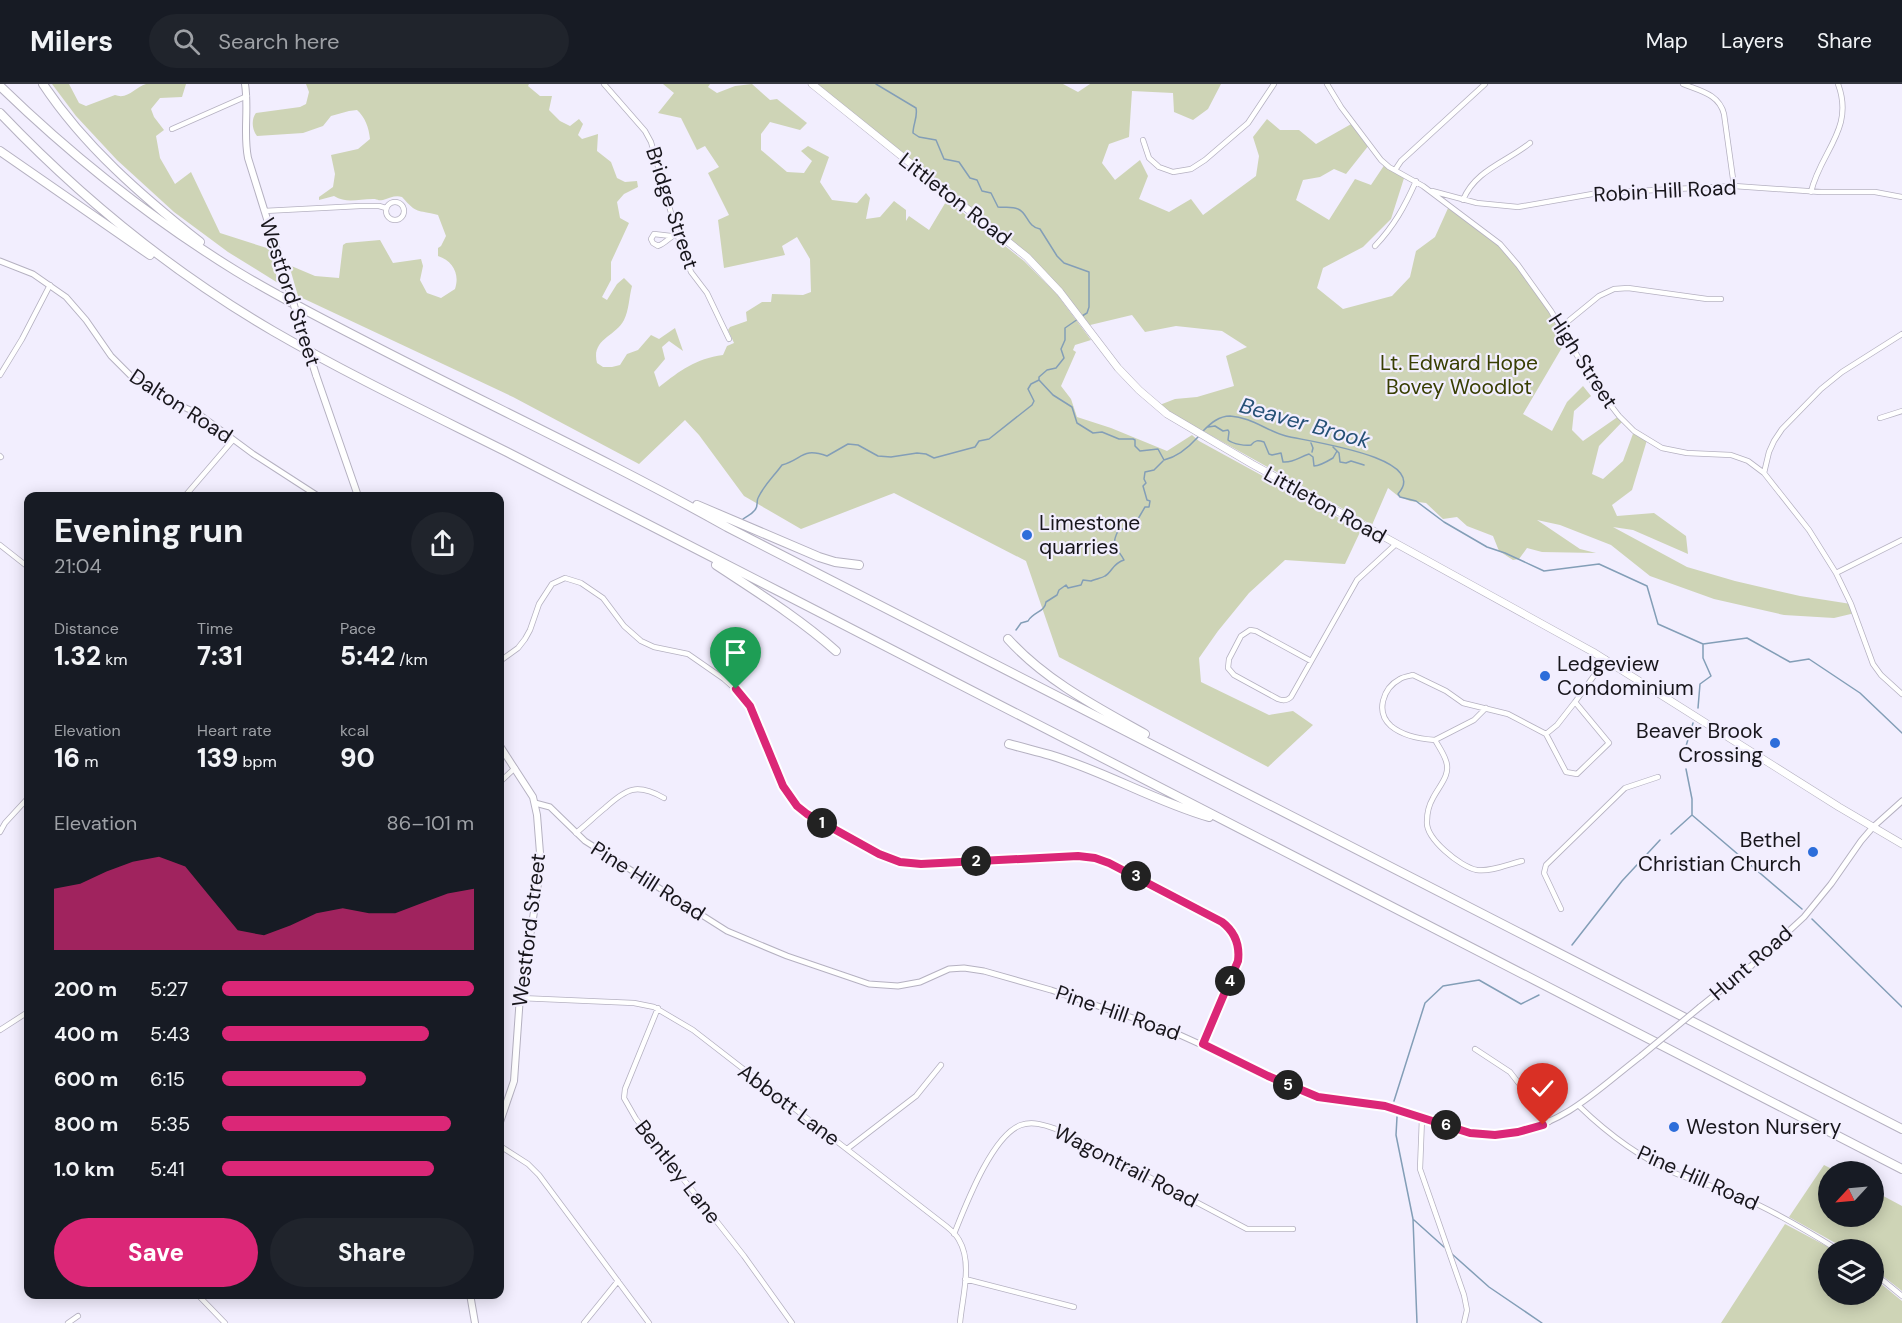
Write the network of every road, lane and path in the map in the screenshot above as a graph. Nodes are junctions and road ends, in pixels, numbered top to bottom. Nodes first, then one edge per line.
1 (43, 84) edge
2 (245, 84) edge
3 (604, 84) edge
4 (812, 84) edge
5 (1274, 84) edge
6 (1327, 84) edge
7 (1485, 84) edge
8 (1683, 84) edge
9 (1838, 84) edge
10 (0, 86) edge
11 (247, 96) junction
12 (0, 113) edge
13 (172, 129) dead end
14 (1143, 140) dead end
15 (1530, 143) dead end
16 (0, 150) edge
17 (1395, 170) junction
18 (1416, 181) junction
19 (1734, 186) junction
20 (1430, 191) junction
21 (1810, 192) junction
22 (1902, 197) edge
23 (1463, 200) junction
24 (386, 208) junction
25 (264, 211) junction
26 (676, 234) junction
27 (670, 236) dead end
28 (1375, 246) dead end
29 (0, 261) edge
30 (238, 272) junction
31 (50, 285) junction
32 (210, 291) junction
33 (1721, 299) dead end
34 (1561, 327) junction
35 (1902, 333) edge
36 (729, 339) dead end
37 (0, 375) edge
38 (1902, 411) edge
39 (1880, 418) dead end
40 (233, 440) junction
41 (1764, 473) junction
42 (641, 480) junction
43 (188, 492) edge
44 (312, 492) edge
45 (357, 492) edge
46 (678, 540) junction
47 (1902, 540) edge
48 (1396, 544) junction
49 (0, 545) edge
50 (24, 564) edge
51 (859, 565) dead end
52 (1836, 573) junction
53 (1008, 639) dead end
54 (836, 651) dead end
55 (504, 657) edge
56 (1606, 659) junction
57 (1311, 661) junction
58 (1902, 694) edge
59 (1575, 702) junction
60 (1486, 708) junction
61 (1546, 734) junction
62 (1435, 740) junction
63 (1009, 744) dead end
64 (504, 752) edge
65 (515, 768) junction
66 (1658, 777) dead end
67 (1218, 778) junction
68 (504, 779) edge
69 (664, 798) dead end
70 (1902, 801) edge
71 (24, 802) edge
72 (535, 803) junction
73 (1231, 824) junction
74 (1873, 827) junction
75 (0, 832) edge
76 (576, 833) junction
77 (1902, 844) edge
78 (1522, 861) dead end
79 (1561, 909) dead end
80 (520, 998) junction
81 (658, 1008) junction
82 (24, 1015) edge
83 (0, 1030) edge
84 (1203, 1044) junction
85 (1475, 1049) dead end
86 (941, 1065) dead end
87 (1580, 1106) junction
88 (504, 1110) edge
89 (1422, 1118) junction
90 (1549, 1122) junction
91 (1902, 1129) edge
92 (504, 1149) edge
93 (847, 1149) junction
94 (1902, 1169) edge
95 (1293, 1229) dead end
96 (954, 1234) junction
97 (1820, 1239) edge
98 (964, 1279) junction
99 (618, 1281) junction
100 (1884, 1282) edge
101 (1902, 1296) edge
102 (202, 1299) edge
103 (471, 1299) edge
104 (1074, 1306) dead end
105 (78, 1316) dead end
106 (68, 1323) edge
107 (225, 1323) edge
108 (475, 1323) edge
109 (584, 1323) edge
110 (649, 1323) edge
111 (792, 1323) edge
112 (960, 1323) edge
113 (1464, 1323) edge

1 - 30 highway
2 - 11 main road, Westford Street
3 - 26 street, Bridge Street
4 - 48 main road, Littleton Road
5 - 14 street
6 - 17 street, High Street
7 - 17 street
8 - 19 street
9 - 21 street
10 - 30 highway
11 - 13 street
11 - 25 main road, Westford Street
12 - 32 highway
15 - 23 street
16 - 32 highway
17 - 18 street, High Street
18 - 20 street, High Street
18 - 28 street
19 - 21 street, Robin Hill Road
19 - 23 street, Robin Hill Road
20 - 23 street, Robin Hill Road
20 - 34 street, High Street
21 - 22 street, Robin Hill Road
24 - 24 street
24 - 25 street
25 - 45 main road, Westford Street, bridge
26 - 27 street
26 - 36 street, Bridge Street
29 - 31 street, Dalton Road
30 - 42 highway
31 - 37 street
31 - 40 street, Dalton Road
32 - 46 highway
33 - 34 street
34 - 41 street, High Street
35 - 41 street
38 - 39 street
40 - 43 street
40 - 44 street, Dalton Road
41 - 52 street, High Street
42 - 51 highway
42 - 67 highway
46 - 54 highway
46 - 73 highway
47 - 52 street
48 - 56 main road, Littleton Road
48 - 57 street
49 - 50 street
52 - 58 street, High Street
53 - 67 highway
55 - 84 street
56 - 59 street
56 - 74 main road, Littleton Road
57 - 57 street
59 - 61 street
59 - 61 street
60 - 61 street
60 - 62 street
60 - 62 street
62 - 78 street
63 - 73 highway
64 - 65 main road, Westford Street
65 - 68 street
65 - 72 main road, Westford Street
66 - 79 street
67 - 91 highway
69 - 76 street
70 - 74 street, Hunt Road
71 - 75 street
72 - 76 street, Pine Hill Road
72 - 80 main road, Westford Street
73 - 94 highway
74 - 77 main road, Littleton Road
74 - 87 street, Hunt Road, bridge
76 - 84 street, Pine Hill Road
80 - 81 street, Abbott Lane
80 - 88 main road, Westford Street
81 - 93 street, Abbott Lane
81 - 111 street, Bentley Lane
82 - 83 street
84 - 89 street, Pine Hill Road
85 - 90 street
86 - 93 street
87 - 90 street, Pine Hill Road
87 - 97 street, Pine Hill Road
89 - 90 street, Pine Hill Road
89 - 113 street
92 - 99 street
93 - 96 street, Abbott Lane
95 - 96 street, Wagontrail Road
96 - 98 street, Abbott Lane
98 - 104 street
98 - 112 street, Abbott Lane
99 - 109 street
99 - 110 street
100 - 101 street
102 - 107 street
103 - 108 main road
105 - 106 street

